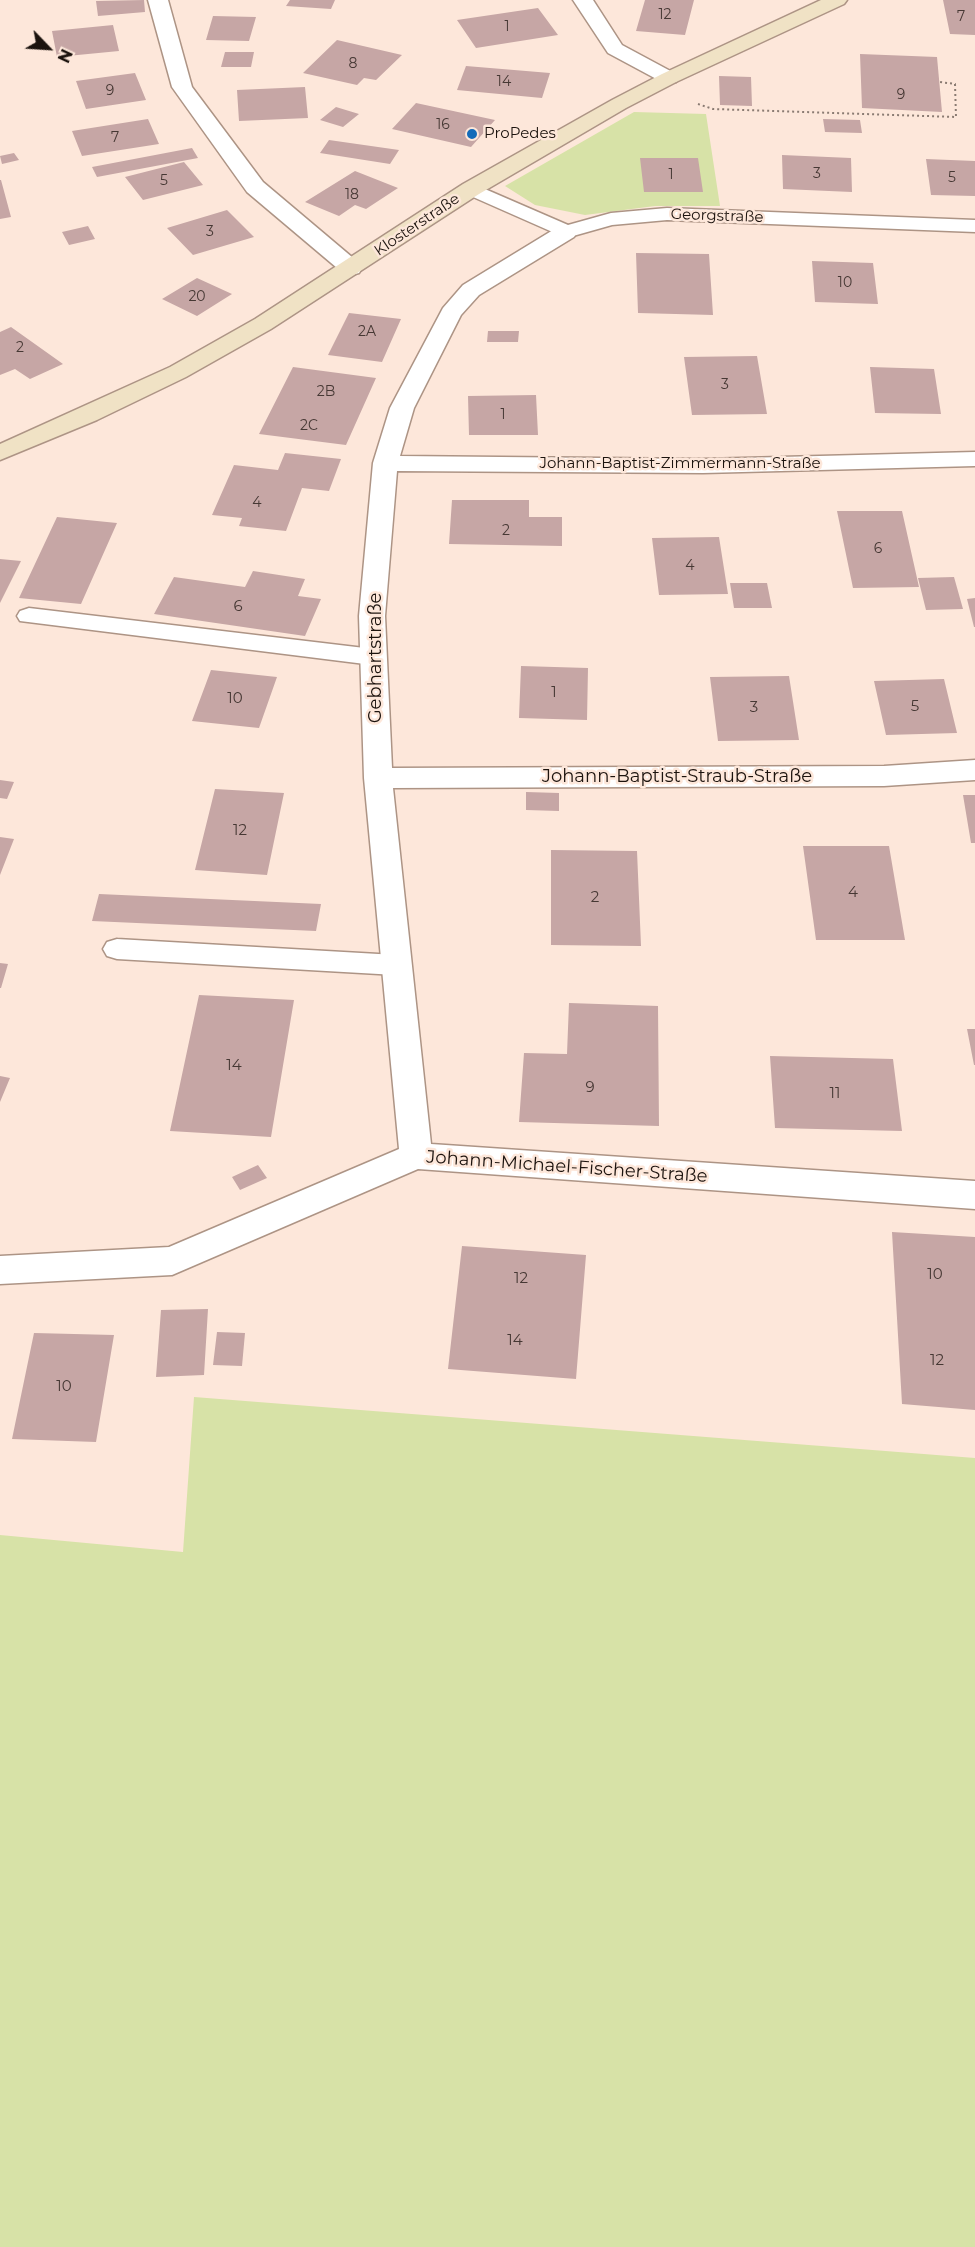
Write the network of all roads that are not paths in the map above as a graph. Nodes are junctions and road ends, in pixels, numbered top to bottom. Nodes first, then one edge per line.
1 (158, 0) edge
2 (583, 0) edge
3 (837, 0) edge
4 (669, 78) junction
5 (471, 189) junction
6 (975, 226) edge
7 (566, 232) junction
8 (351, 268) junction
9 (0, 453) edge
10 (975, 459) edge
11 (385, 463) junction
12 (29, 616) dead end
13 (373, 657) junction
14 (975, 770) edge
15 (378, 778) junction
16 (117, 949) dead end
17 (396, 965) junction
18 (416, 1156) junction
19 (975, 1195) edge
20 (0, 1270) edge

1 - 8 street
2 - 4 street
3 - 4 main road, Klosterstraße
4 - 5 main road, Klosterstraße
5 - 7 lane
5 - 8 main road, Klosterstraße
6 - 7 lane, Georgstraße
7 - 11 street, Gebhartstraße
8 - 9 main road, Klosterstraße
10 - 11 street, Johann-Baptist-Zimmermann-Straße
11 - 13 street, Gebhartstraße
12 - 13 lane
13 - 15 street, Gebhartstraße
14 - 15 street, Johann-Baptist-Straub-Straße
15 - 17 street, Gebhartstraße
16 - 17 lane
17 - 18 street, Gebhartstraße
18 - 19 street, Johann-Michael-Fischer-Straße
18 - 20 street, Johann-Michael-Fischer-Straße

